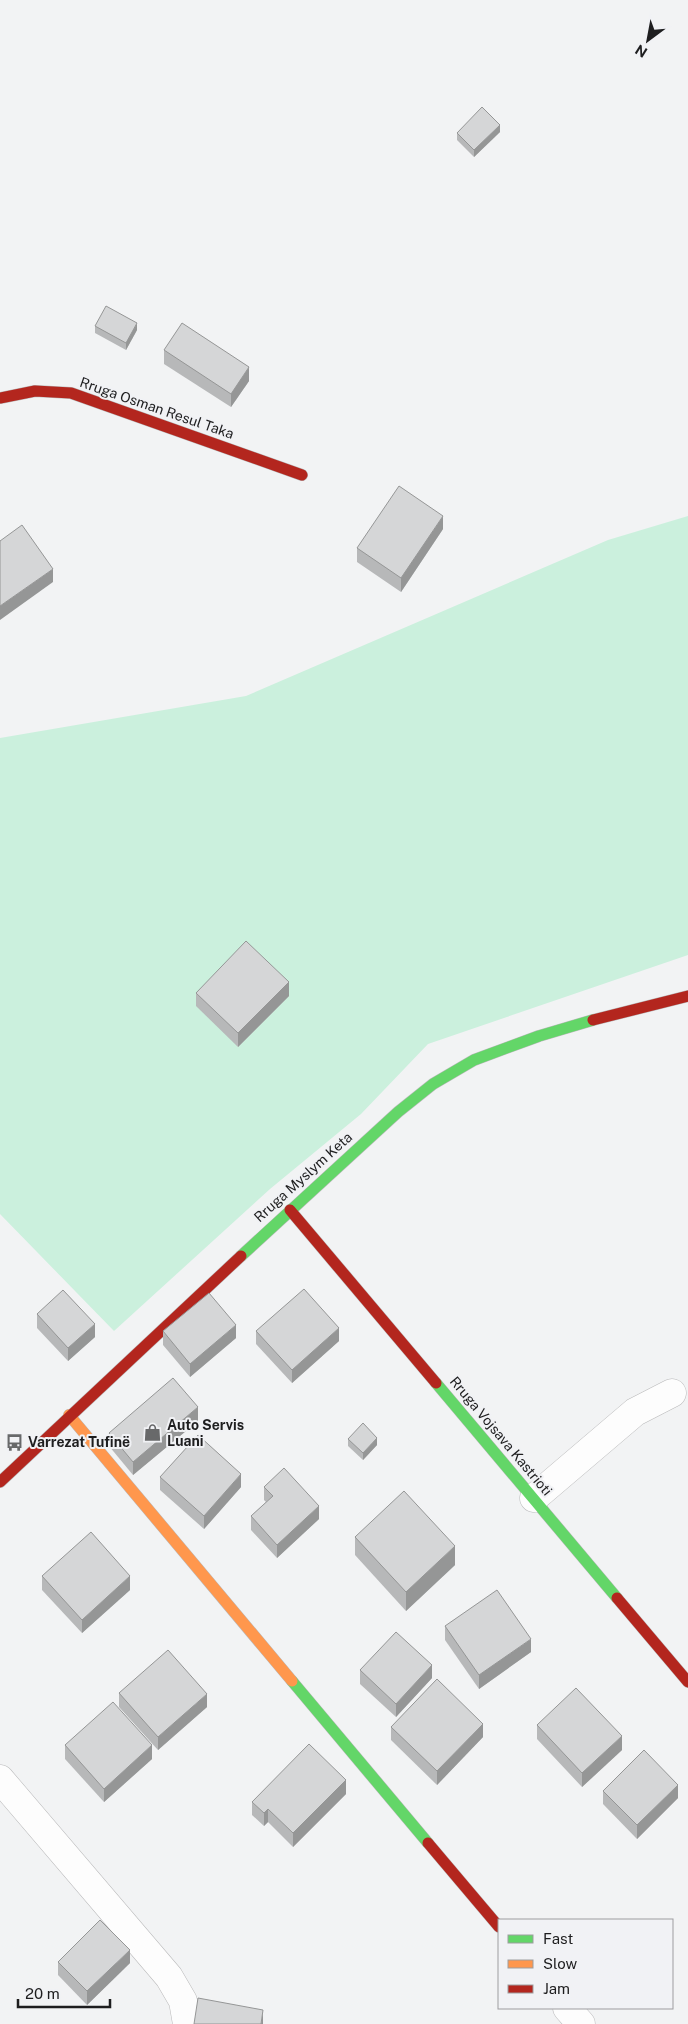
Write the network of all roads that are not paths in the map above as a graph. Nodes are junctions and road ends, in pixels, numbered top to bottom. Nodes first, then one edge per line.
1 (0, 398) edge
2 (302, 475) dead end
3 (688, 996) edge
4 (290, 1210) junction
5 (672, 1393) dead end
6 (69, 1415) junction
7 (0, 1482) edge
8 (534, 1498) junction
9 (688, 1682) edge
10 (0, 1779) edge
11 (498, 1926) edge
12 (568, 2009) edge
13 (187, 2024) edge
14 (581, 2024) edge

1 - 2 street, Rruga Osman Resul Taka
3 - 4 street, Rruga Myslym Keta
4 - 6 street, Rruga Myslym Keta
4 - 8 street, Rruga Vojsava Kastrioti
5 - 8 street
6 - 7 street, Rruga Myslym Keta
6 - 11 street
8 - 9 street, Rruga Vojsava Kastrioti
10 - 13 street
12 - 14 street

